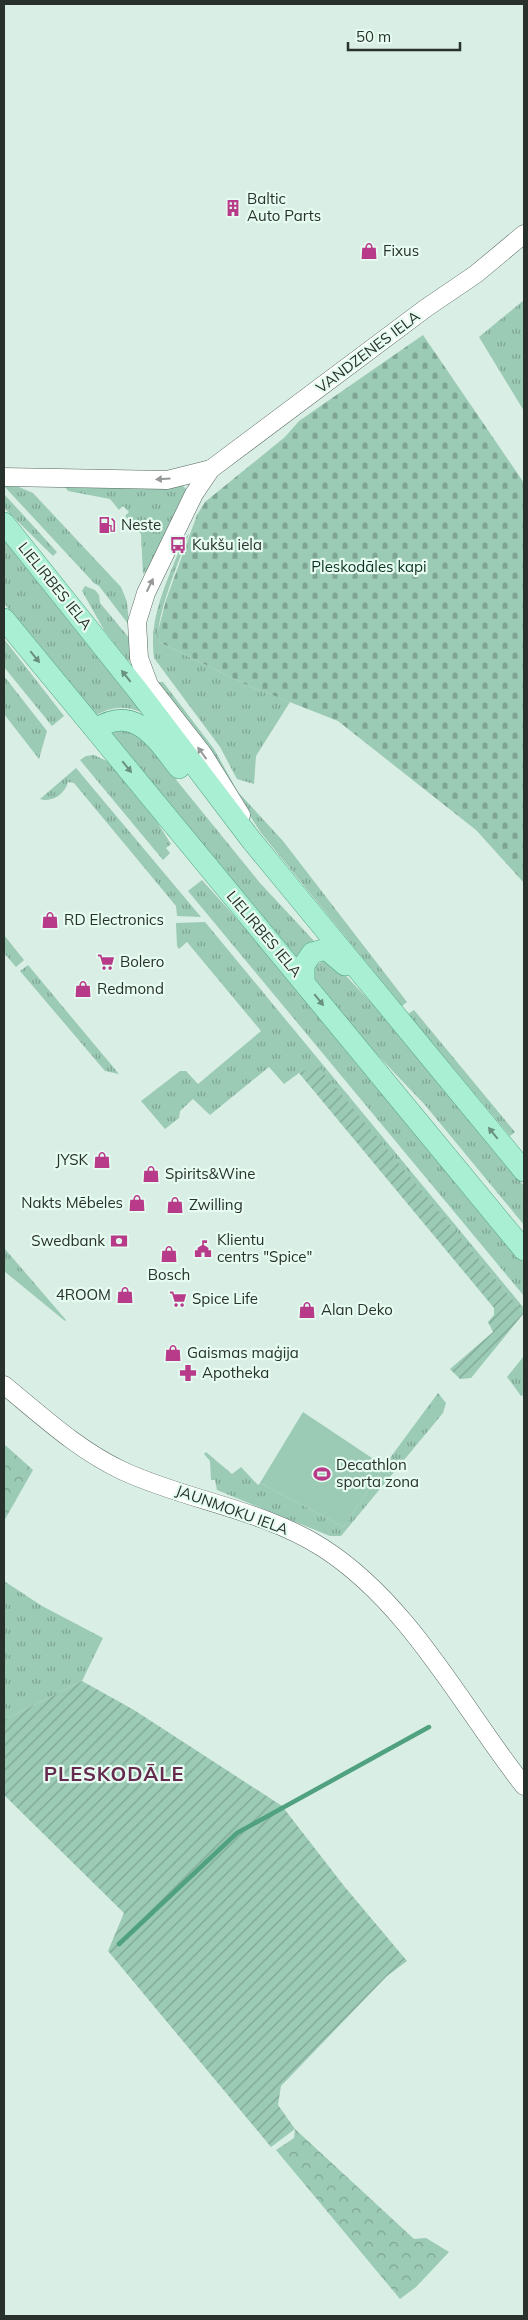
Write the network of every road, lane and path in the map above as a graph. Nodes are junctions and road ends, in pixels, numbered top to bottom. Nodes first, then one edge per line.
1 (524, 234) edge
2 (211, 469) junction
3 (4, 477) edge
4 (4, 523) edge
5 (4, 619) edge
6 (149, 685) joint
7 (96, 729) junction
8 (252, 841) junction
9 (328, 932) junction
10 (304, 982) junction
11 (384, 1000) junction
12 (389, 1084) junction
13 (524, 1171) edge
14 (524, 1233) edge
15 (524, 1250) edge
16 (4, 1385) edge
17 (524, 1786) edge

1 - 2 street, VANDZENES IELA
2 -> 3 street, VANDZENES IELA
6 -> 2 street, VANDZENES IELA
8 -> 4 main road, LIELIRBES IELA
5 -> 7 main road, LIELIRBES IELA
8 -> 6 street, LIELIRBES IELA
7 - 9 main road
7 -> 10 main road, LIELIRBES IELA
8 - 9 main road, LIELIRBES IELA
9 - 11 main road, LIELIRBES IELA
10 - 11 main road
10 -> 12 main road, LIELIRBES IELA
13 -> 11 main road, LIELIRBES IELA
12 - 14 main road
12 - 15 main road, LIELIRBES IELA
16 - 17 street, JAUNMOKU IELA

